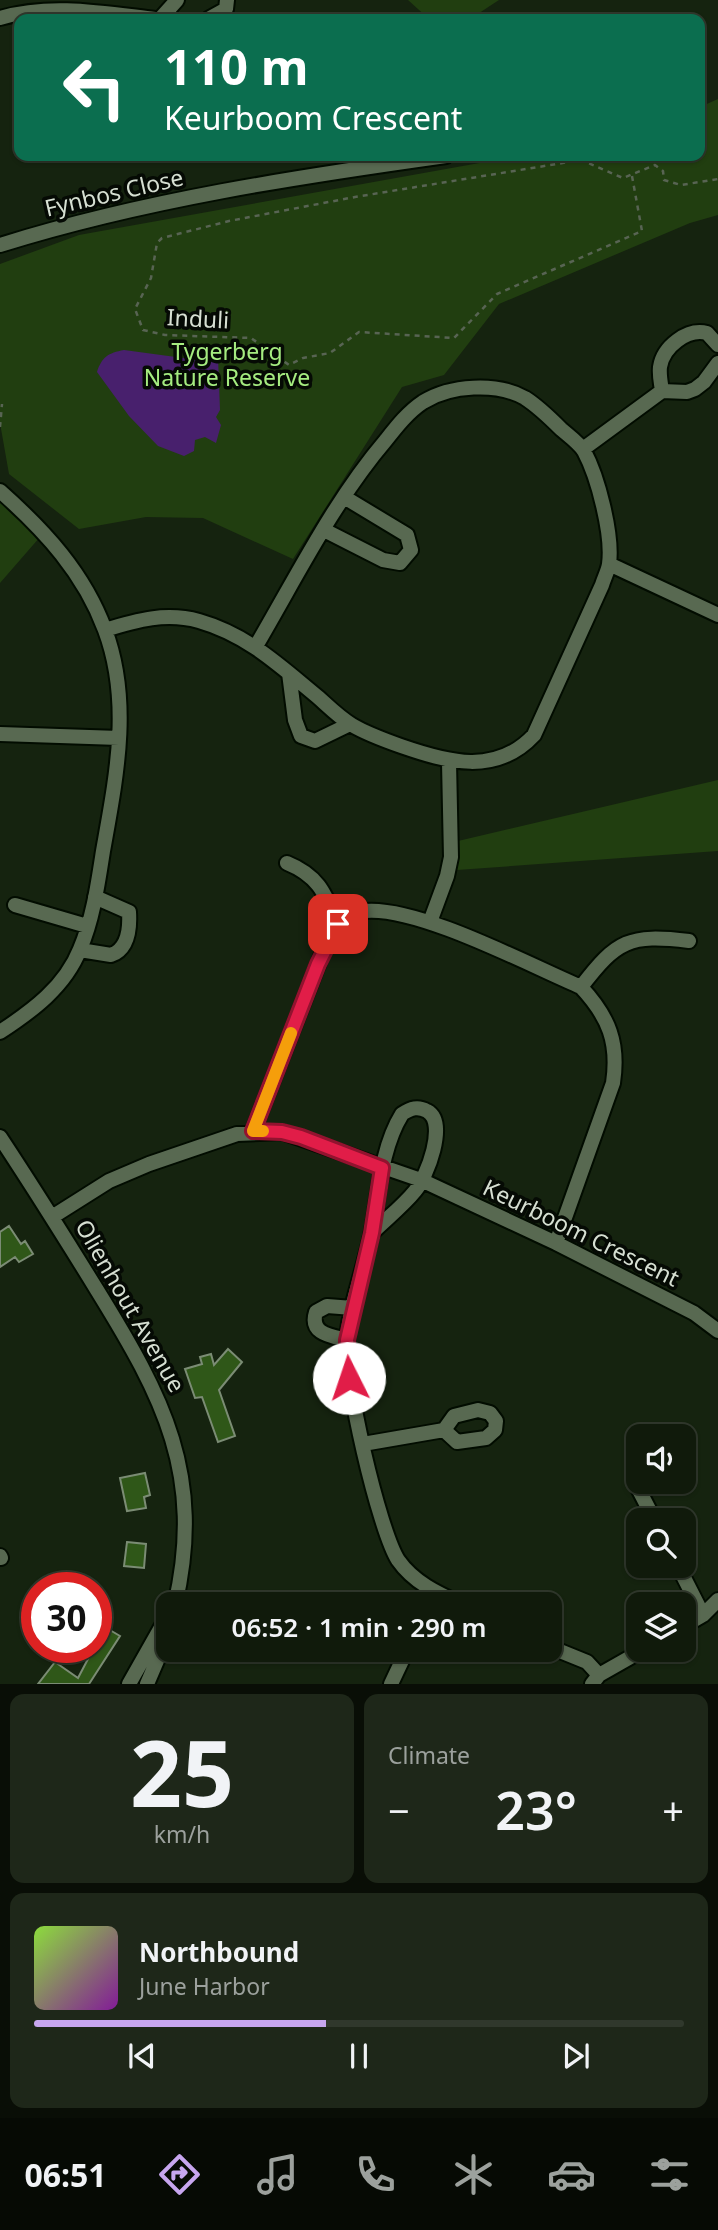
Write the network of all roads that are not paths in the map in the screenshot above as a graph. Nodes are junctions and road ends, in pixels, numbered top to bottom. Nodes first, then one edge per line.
1 (177, 0) edge
2 (227, 0) edge
3 (19, 14) edge
4 (103, 14) edge
5 (162, 14) edge
6 (217, 14) edge
7 (408, 161) edge
8 (0, 245) edge
9 (718, 345) edge
10 (718, 363) edge
11 (662, 391) junction
12 (583, 449) junction
13 (0, 491) edge
14 (344, 497) junction
15 (324, 530) junction
16 (609, 564) junction
17 (718, 615) edge
18 (105, 630) junction
19 (257, 646) junction
20 (289, 673) junction
21 (350, 724) junction
22 (0, 734) edge
23 (119, 738) junction
24 (449, 762) junction
25 (288, 863) dead end
26 (95, 897) junction
27 (15, 905) dead end
28 (430, 922) junction
29 (338, 924) junction
30 (87, 926) junction
31 (689, 942) dead end
32 (80, 950) junction
33 (581, 987) junction
34 (0, 1032) edge
35 (253, 1131) junction
36 (0, 1137) edge
37 (382, 1168) junction
38 (421, 1181) junction
39 (52, 1217) junction
40 (372, 1233) junction
41 (556, 1243) junction
42 (353, 1308) junction
43 (718, 1331) edge
44 (347, 1340) junction
45 (444, 1430) dead end
46 (363, 1444) junction
47 (684, 1578) edge
48 (178, 1592) edge
49 (426, 1592) edge
50 (718, 1600) edge
51 (704, 1615) junction
52 (696, 1619) edge
53 (156, 1636) edge
54 (562, 1652) edge
55 (626, 1661) edge
56 (157, 1662) edge
57 (401, 1662) edge
58 (595, 1680) edge
59 (129, 1684) edge
60 (148, 1684) edge
61 (391, 1684) edge

1 - 5 street
2 - 6 street
3 - 4 street
7 - 8 street, Fynbos Close
9 - 11 street
10 - 11 street
11 - 12 street
12 - 14 street
12 - 16 street
13 - 18 street
14 - 15 street
14 - 15 street
15 - 19 street
16 - 17 street
16 - 24 street
18 - 19 street
18 - 23 street
19 - 20 street
20 - 21 street
20 - 21 street
21 - 24 street
22 - 23 street
23 - 26 street
24 - 28 street
25 - 29 street
26 - 30 street
26 - 32 street
27 - 30 street
28 - 29 street
28 - 33 street
29 - 35 street
30 - 32 street
31 - 33 street
32 - 34 street
33 - 41 street
35 - 37 street, Keurboom Crescent
35 - 39 street, Keurboom Crescent
36 - 39 street, Olienhout Avenue
37 - 38 street, Keurboom Crescent
37 - 38 street
37 - 40 street
38 - 40 street
38 - 41 street, Keurboom Crescent
39 - 48 street, Olienhout Avenue
40 - 42 street
41 - 43 street, Keurboom Crescent
42 - 44 street
42 - 44 street
44 - 46 street
45 - 46 street
46 - 49 street
47 - 51 street
50 - 51 street
51 - 52 street
53 - 59 street
54 - 58 street
55 - 58 street
56 - 60 street
57 - 61 street

